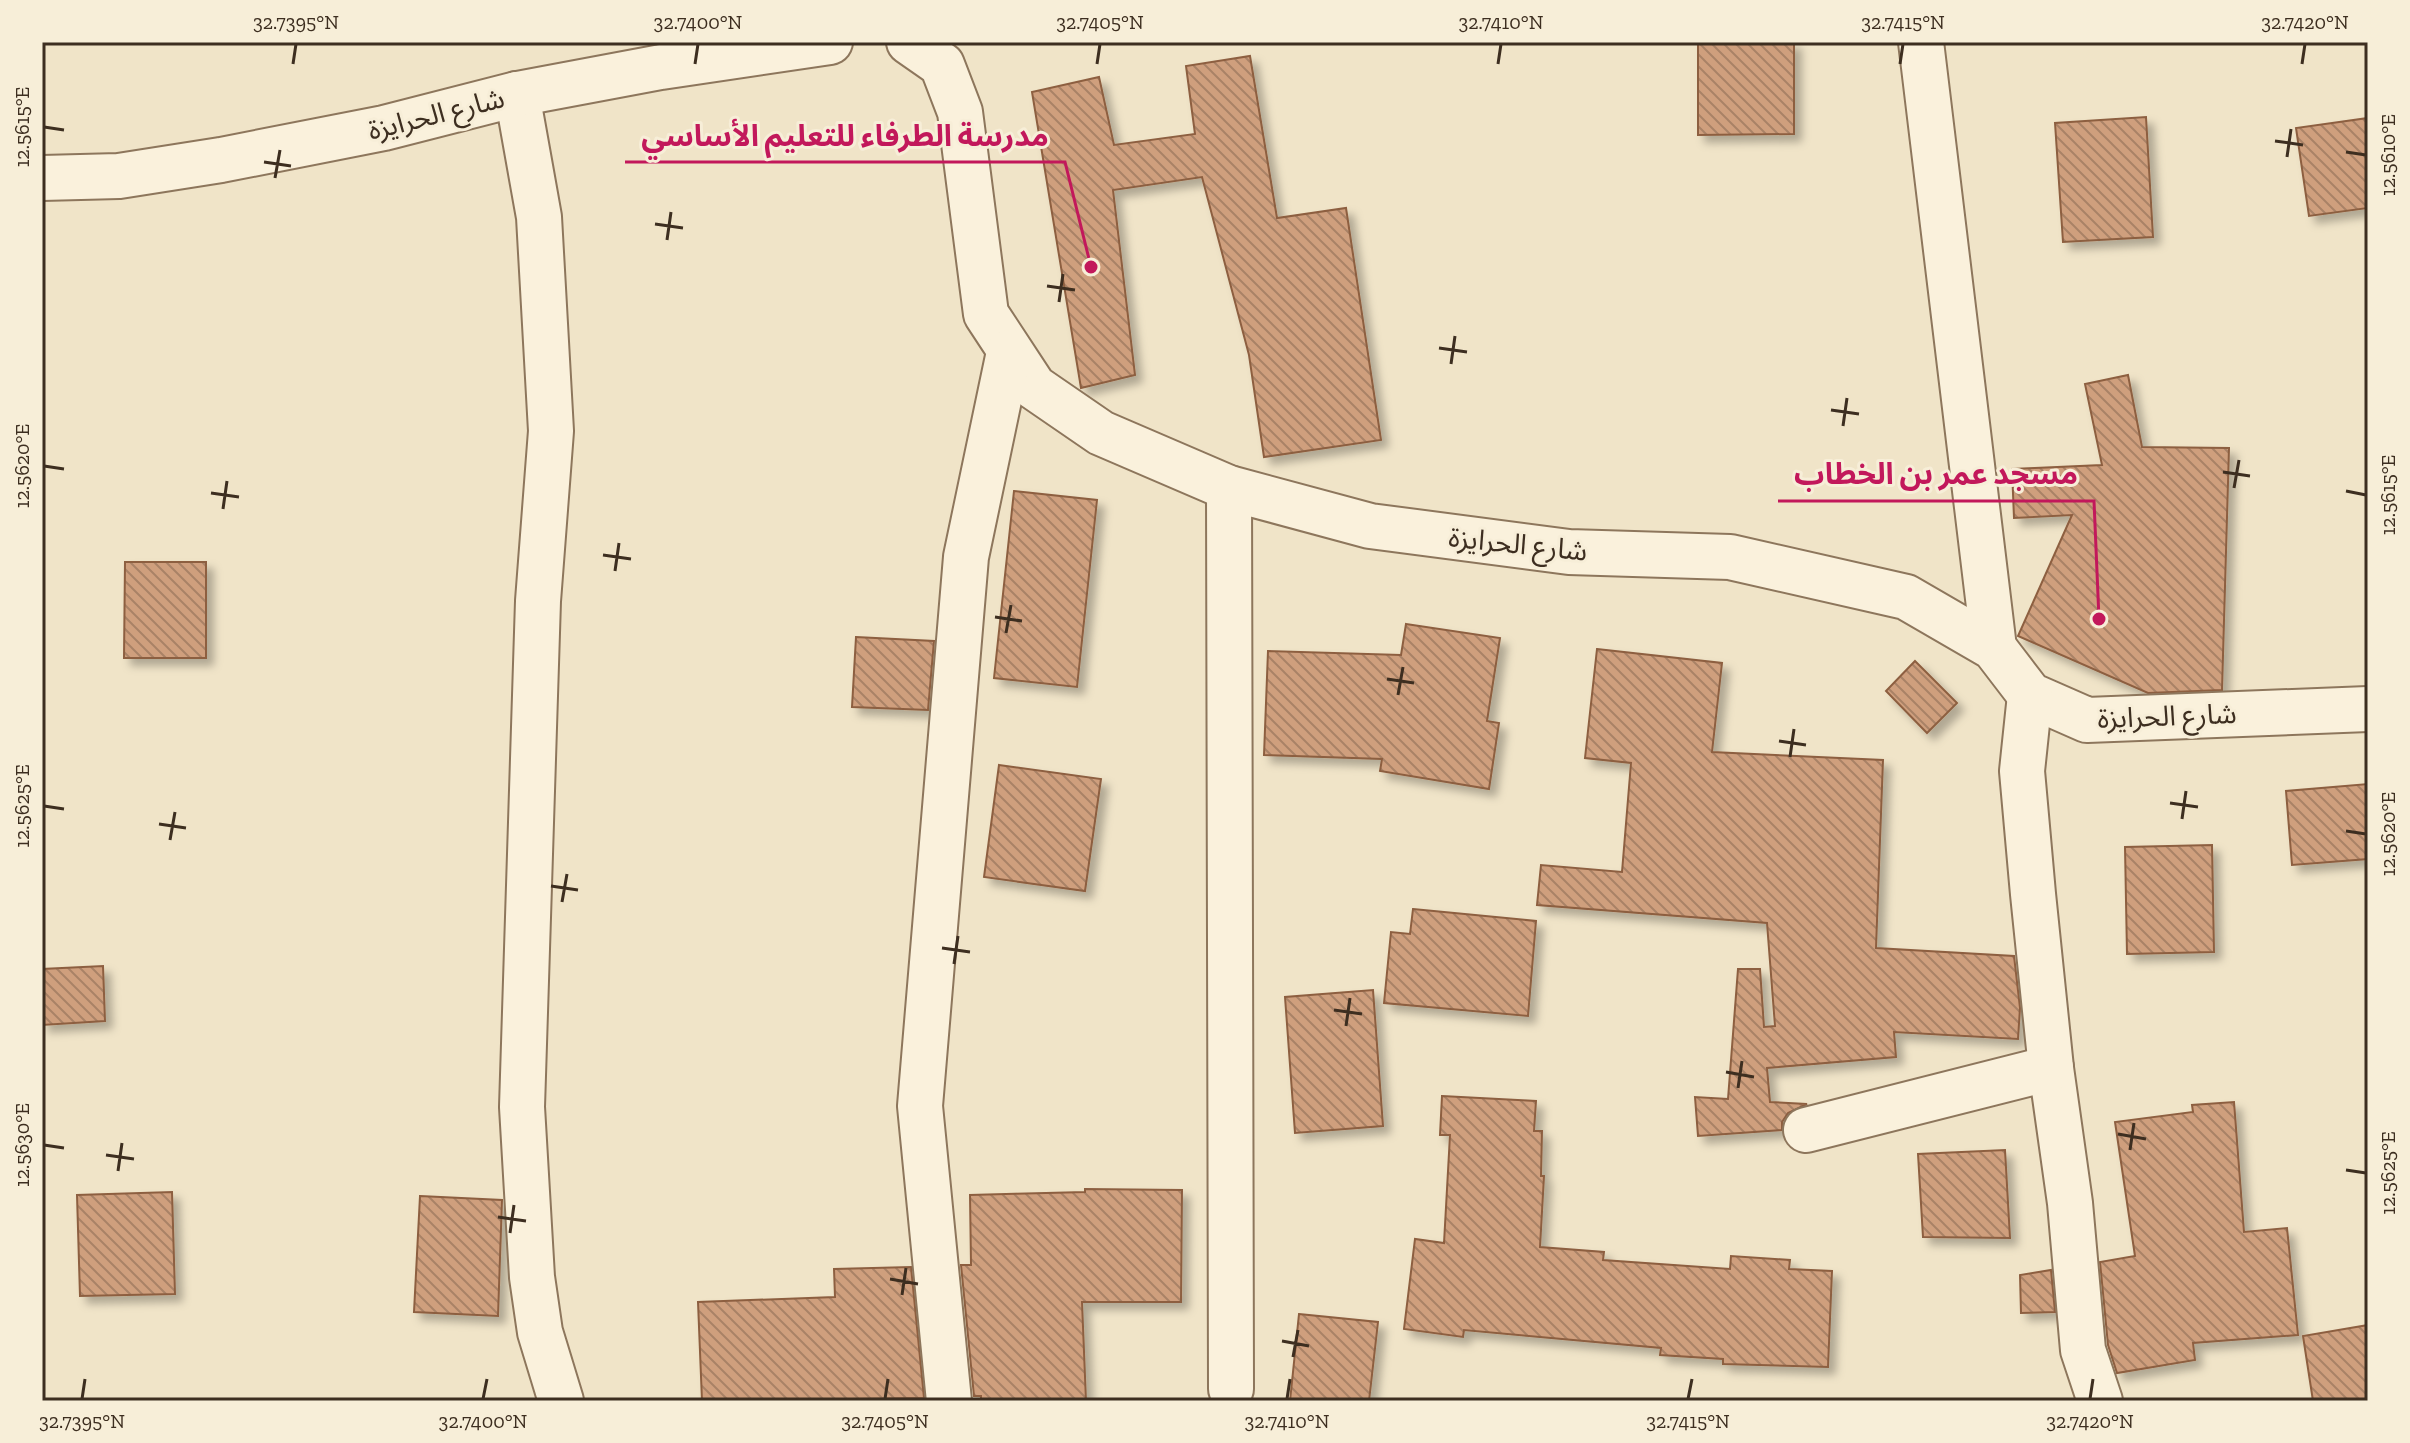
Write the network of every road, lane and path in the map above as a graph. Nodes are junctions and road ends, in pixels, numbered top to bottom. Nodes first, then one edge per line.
1 (830, 42) edge
2 (909, 42) edge
3 (1921, 42) edge
4 (517, 94) junction
5 (42, 178) edge
6 (1009, 352) junction
7 (1229, 488) junction
8 (1994, 648) junction
9 (2030, 695) junction
10 (2368, 709) edge
11 (2051, 1068) junction
12 (1806, 1130) dead end
13 (1231, 1389) dead end
14 (561, 1401) edge
15 (949, 1401) edge
16 (2100, 1401) edge

1 - 4 street, شارع الحرايزة
2 - 6 street, شارع الحرايزة
3 - 8 street
4 - 5 street, شارع الحرايزة
4 - 14 street
6 - 7 street, شارع الحرايزة
6 - 15 street
7 - 8 street, شارع الحرايزة
7 - 13 street
8 - 9 street, شارع الحرايزة
9 - 10 street, شارع الحرايزة
9 - 11 street
11 - 12 street
11 - 16 street

